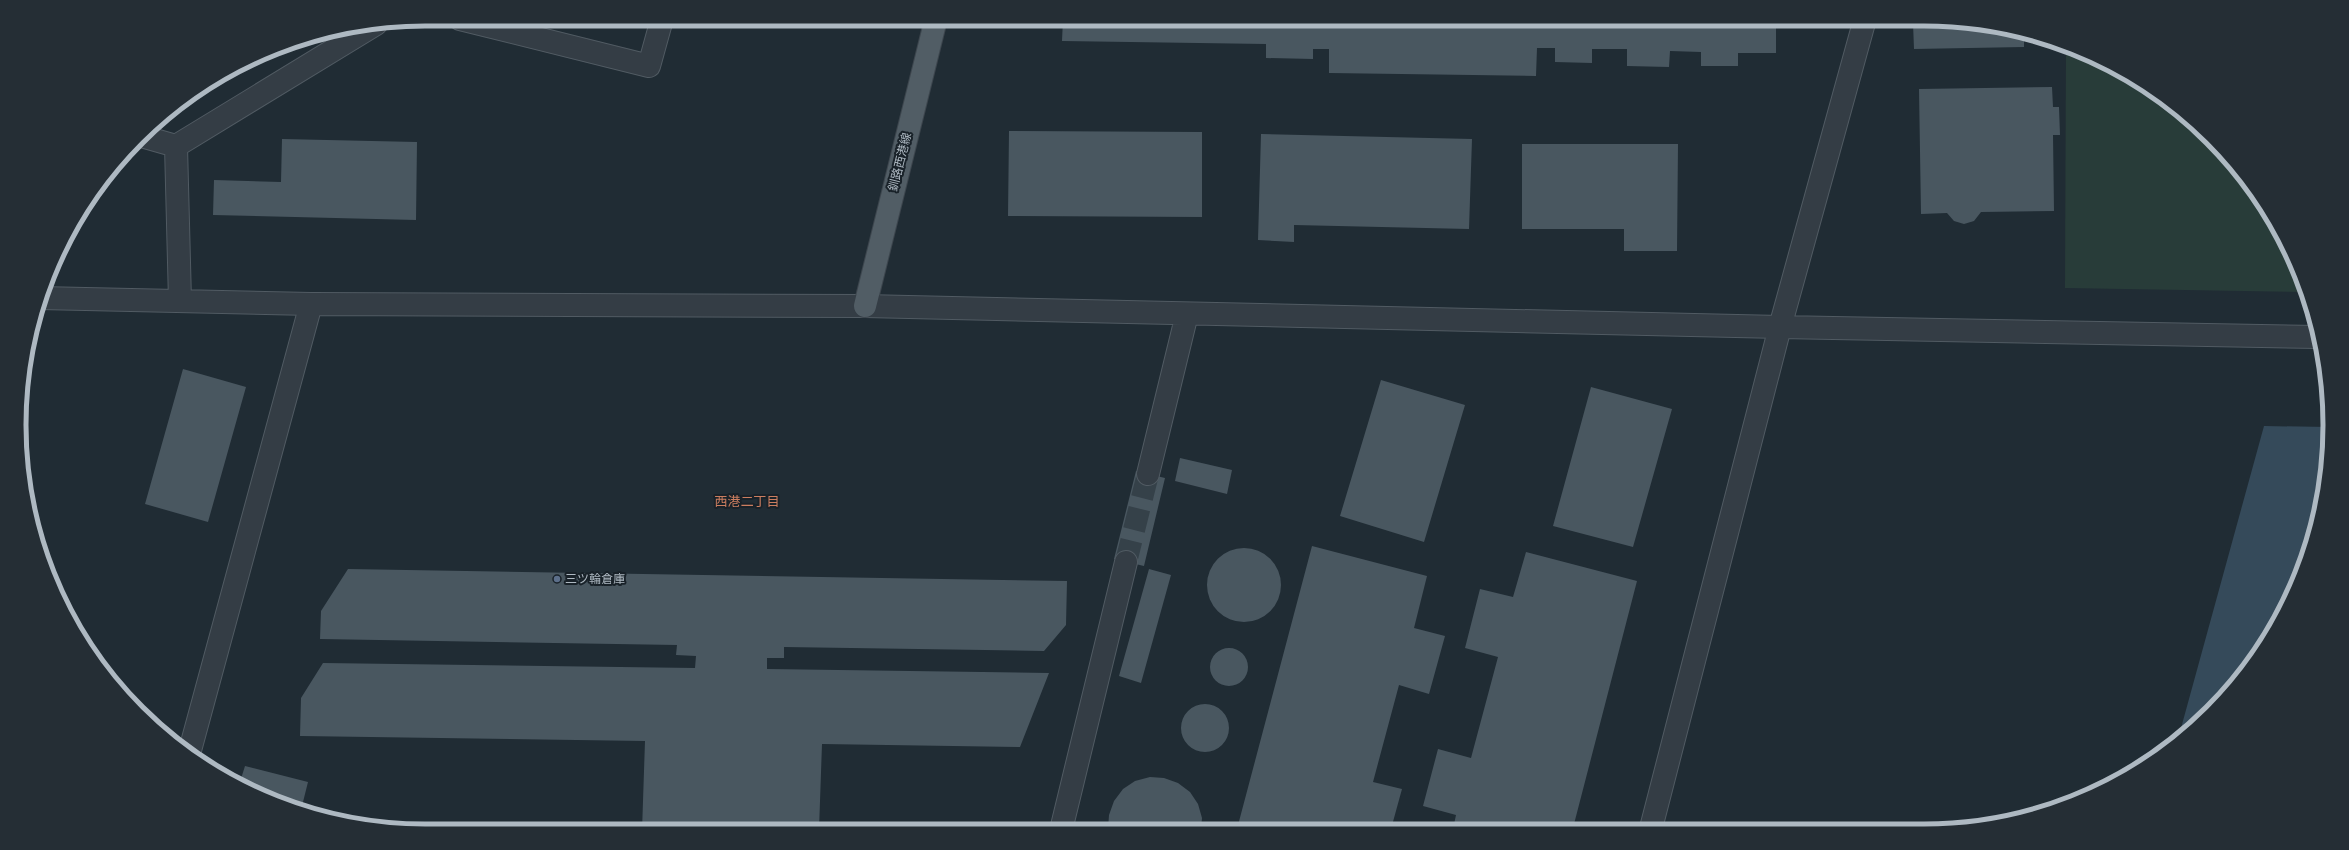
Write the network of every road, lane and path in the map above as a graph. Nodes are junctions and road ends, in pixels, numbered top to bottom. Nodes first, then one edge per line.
1 (488, 26) edge
2 (660, 26) edge
3 (934, 26) edge
4 (1863, 26) edge
5 (365, 30) edge
6 (148, 138) edge
7 (176, 146) junction
8 (47, 298) edge
9 (180, 301) junction
10 (311, 304) junction
11 (865, 306) junction
12 (1187, 314) junction
13 (1780, 328) junction
14 (2313, 337) edge
15 (1148, 474) tunnel mouth
16 (1126, 562) tunnel mouth
17 (191, 749) edge
18 (1062, 824) edge
19 (1652, 824) edge

1 - 2 street
3 - 11 main road, 釧路西港線
4 - 13 street
5 - 7 street
6 - 7 street
7 - 9 street
8 - 9 street
9 - 10 street
10 - 11 street
10 - 17 street
11 - 12 street
12 - 13 street
12 - 15 street
13 - 14 street
13 - 19 street
16 - 18 street

